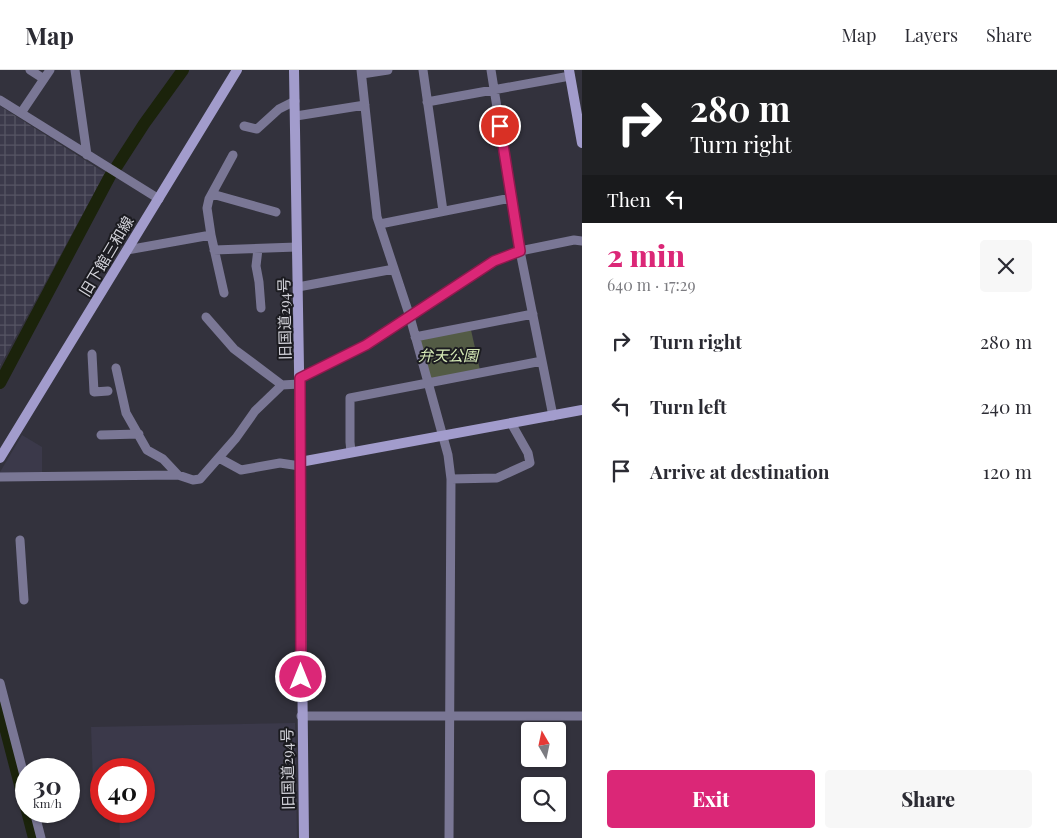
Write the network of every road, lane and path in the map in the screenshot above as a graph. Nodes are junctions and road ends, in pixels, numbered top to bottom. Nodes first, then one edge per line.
1 (30, 70) edge
2 (50, 70) edge
3 (75, 70) edge
4 (237, 70) edge
5 (294, 70) edge
6 (388, 70) edge
7 (423, 70) edge
8 (491, 70) edge
9 (362, 72) edge
10 (569, 73) edge
11 (44, 79) junction
12 (494, 90) junction
13 (0, 100) edge
14 (295, 101) junction
15 (427, 102) junction
16 (364, 105) junction
17 (21, 113) junction
18 (296, 116) junction
19 (244, 126) dead end
20 (582, 138) edge
21 (87, 155) junction
22 (234, 155) dead end
23 (212, 194) junction
24 (511, 198) junction
25 (159, 199) junction
26 (443, 211) junction
27 (276, 212) dead end
28 (380, 224) junction
29 (211, 235) junction
30 (582, 241) edge
31 (297, 247) junction
32 (258, 249) junction
33 (128, 250) junction
34 (214, 250) junction
35 (520, 251) junction
36 (394, 269) junction
37 (298, 288) junction
38 (224, 293) dead end
39 (261, 308) dead end
40 (533, 314) junction
41 (206, 317) dead end
42 (410, 317) junction
43 (415, 337) junction
44 (92, 354) dead end
45 (542, 361) junction
46 (116, 368) dead end
47 (300, 381) junction
48 (428, 383) junction
49 (282, 385) junction
50 (108, 391) dead end
51 (582, 410) edge
52 (553, 416) junction
53 (511, 423) junction
54 (139, 434) junction
55 (101, 435) dead end
56 (441, 436) junction
57 (351, 452) junction
58 (0, 458) edge
59 (219, 458) junction
60 (300, 464) junction
61 (178, 475) junction
62 (0, 477) edge
63 (451, 478) junction
64 (20, 540) dead end
65 (24, 600) dead end
66 (0, 683) edge
67 (301, 716) junction
68 (450, 716) junction
69 (582, 716) edge
70 (20, 758) edge
71 (37, 823) edge
72 (41, 838) edge
73 (304, 838) edge
74 (449, 838) edge

1 - 11 street
2 - 11 street
3 - 21 street
4 - 25 street, 旧下館三和線
5 - 14 street, 旧国道294号
6 - 9 street
7 - 15 street
8 - 12 street
9 - 16 street
10 - 12 street
10 - 20 street
11 - 17 street
12 - 15 street
12 - 24 street
13 - 17 street
14 - 18 street, 旧国道294号
14 - 19 street
15 - 26 street
16 - 18 street
16 - 28 street
17 - 21 street
18 - 31 street, 旧国道294号
21 - 25 street
22 - 23 street
23 - 27 street
23 - 29 street
24 - 26 street
24 - 35 street
25 - 33 street, 旧下館三和線
26 - 28 street
28 - 36 street
29 - 33 street
29 - 34 street
30 - 35 street
31 - 32 street
31 - 37 street, 旧国道294号
32 - 34 street
32 - 39 street
33 - 58 street, 旧下館三和線
34 - 38 street
35 - 40 street
35 - 42 street
36 - 37 street
36 - 42 street
37 - 47 street, 旧国道294号
40 - 43 street
40 - 45 street
41 - 49 street
42 - 43 street
42 - 47 street
43 - 48 street
44 - 50 street
45 - 48 street
45 - 52 street
46 - 54 street
47 - 49 street
47 - 60 street, 旧国道294号
48 - 56 street
48 - 57 street
49 - 59 street
51 - 52 street
52 - 53 street
53 - 56 street
53 - 63 street
54 - 55 street
54 - 61 street
56 - 57 street
56 - 63 street
57 - 60 street
59 - 60 street
59 - 61 street
60 - 67 street, 旧国道294号
61 - 62 street
63 - 68 street
64 - 65 street
66 - 70 street
67 - 68 street
67 - 73 street, 旧国道294号
68 - 69 street
68 - 74 street
71 - 72 street

